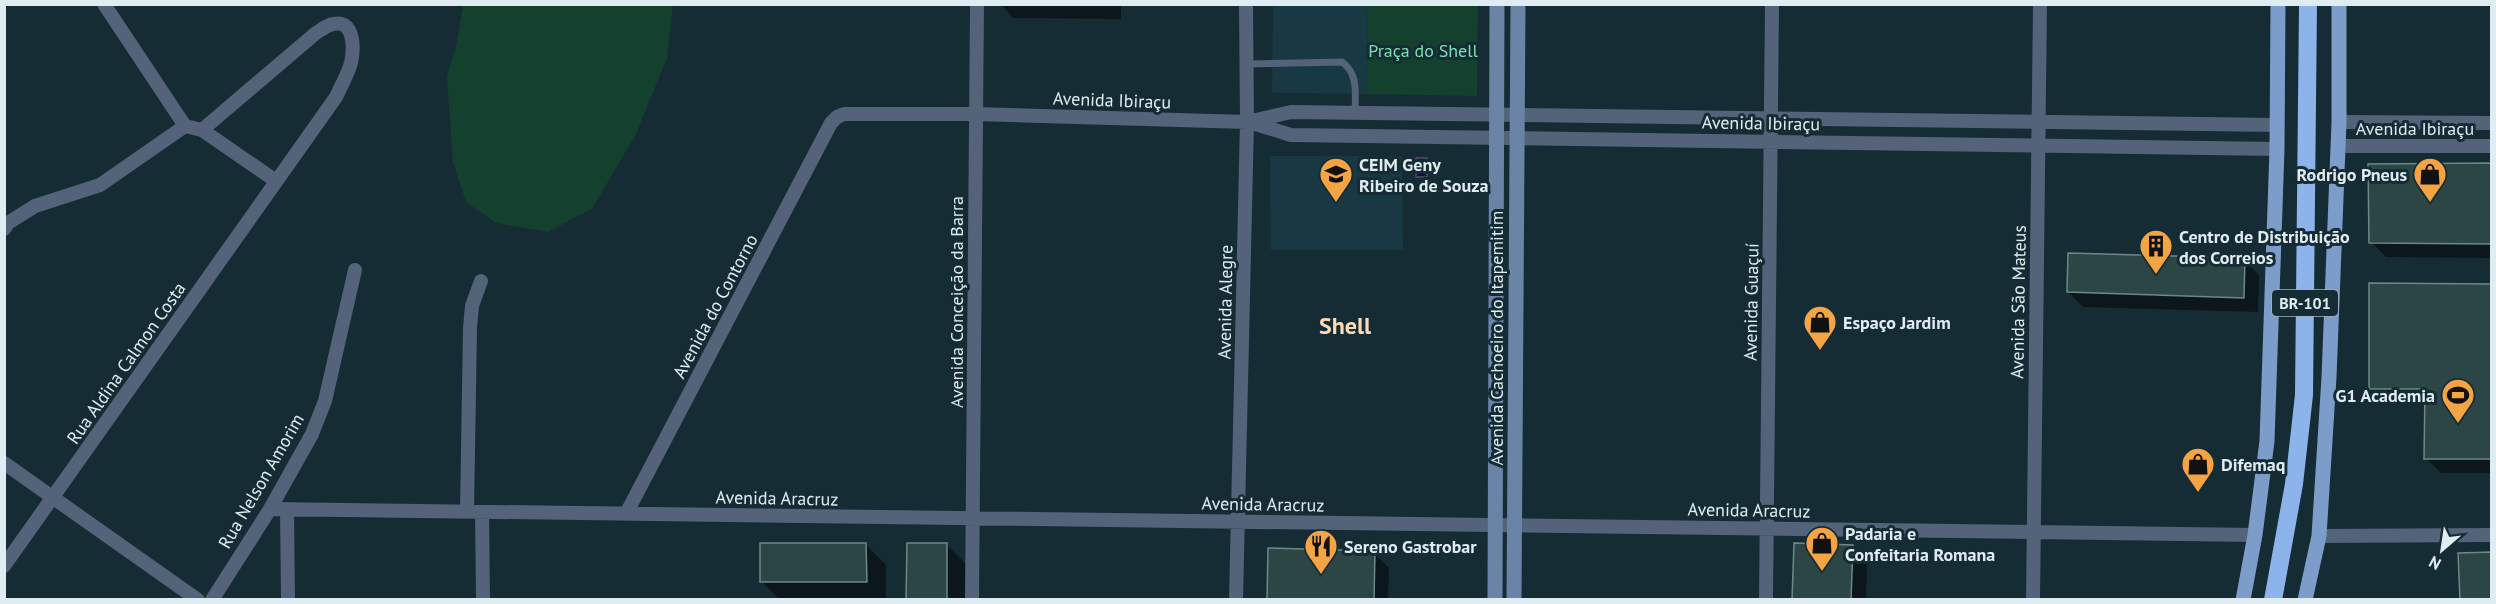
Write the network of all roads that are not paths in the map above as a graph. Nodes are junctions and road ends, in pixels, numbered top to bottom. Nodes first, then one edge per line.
1 (104, 4) edge
2 (977, 4) edge
3 (1246, 4) edge
4 (1497, 4) edge
5 (1518, 4) edge
6 (1772, 4) edge
7 (2040, 4) edge
8 (2278, 4) edge
9 (2308, 4) edge
10 (2339, 4) edge
11 (1247, 64) junction
12 (1355, 113) junction
13 (976, 114) junction
14 (1497, 115) junction
15 (1517, 115) junction
16 (837, 117) joint
17 (1771, 118) junction
18 (1247, 122) junction
19 (2038, 122) junction
20 (2339, 122) junction
21 (2492, 123) edge
22 (2277, 125) junction
23 (185, 126) junction
24 (202, 130) junction
25 (1497, 138) junction
26 (1517, 138) junction
27 (1770, 142) junction
28 (2038, 146) junction
29 (2338, 146) junction
30 (2492, 147) edge
31 (2277, 149) junction
32 (276, 181) junction
33 (6, 223) edge
34 (355, 270) dead end
35 (481, 281) dead end
36 (4, 463) edge
37 (53, 498) junction
38 (270, 509) junction
39 (287, 509) junction
40 (467, 512) junction
41 (482, 512) junction
42 (626, 514) junction
43 (973, 518) junction
44 (1237, 522) junction
45 (1495, 525) junction
46 (1514, 525) junction
47 (1767, 529) junction
48 (2034, 532) junction
49 (2255, 535) junction
50 (2492, 535) edge
51 (2319, 536) junction
52 (4, 566) edge
53 (198, 600) edge
54 (212, 600) edge
55 (288, 600) edge
56 (483, 600) edge
57 (972, 600) edge
58 (1236, 600) edge
59 (1495, 600) edge
60 (1514, 600) edge
61 (1766, 600) edge
62 (2033, 600) edge
63 (2243, 600) edge
64 (2273, 600) edge
65 (2306, 600) edge

1 - 23 street
2 - 13 street, Avenida Conceição da Barra
3 - 11 street, Avenida Alegre
4 - 14 street
5 - 15 street, Avenida Cachoeiro do Itapemitim
6 - 17 street, Avenida Guaçuí
7 - 19 street, Avenida São Mateus
8 - 22 main road
9 - 64 highway, BR-101
10 - 20 main road
11 - 12 lane
11 - 18 street, Avenida Alegre
12 - 14 street, Avenida Ibiraçu
12 - 18 street, Avenida Ibiraçu
13 - 16 street, Avenida Ibiraçu
13 - 18 street, Avenida Ibiraçu
13 - 43 street, Avenida Conceição da Barra
14 - 15 street, Avenida Ibiraçu
14 - 25 street
15 - 17 street, Avenida Ibiraçu
15 - 26 street, Avenida Cachoeiro do Itapemitim
16 - 42 street, Avenida do Contorno
17 - 19 street, Avenida Ibiraçu
17 - 27 street, Avenida Guaçuí
18 - 25 street, Avenida Ibiraçu
18 - 44 street, Avenida Alegre
19 - 22 street, Avenida Ibiraçu
19 - 28 street, Avenida São Mateus
20 - 21 street, Avenida Ibiraçu
20 - 29 main road
22 - 31 main road
23 - 24 street
23 - 33 street
24 - 32 street
24 - 32 street, Rua Aldina Calmon Costa
25 - 26 street, Avenida Ibiraçu
25 - 45 street
26 - 27 street, Avenida Ibiraçu
26 - 46 street, Avenida Cachoeiro do Itapemitim
27 - 28 street, Avenida Ibiraçu
27 - 47 street, Avenida Guaçuí
28 - 31 street, Avenida Ibiraçu
28 - 48 street, Avenida São Mateus
29 - 30 street, Avenida Ibiraçu
29 - 51 main road
31 - 49 main road
32 - 37 street, Rua Aldina Calmon Costa
34 - 38 street, Rua Nelson Amorim
35 - 40 street
36 - 37 street
37 - 52 street, Rua Aldina Calmon Costa
37 - 53 street
38 - 39 street, Avenida Aracruz
38 - 54 street, Rua Nelson Amorim
39 - 40 street, Avenida Aracruz
39 - 55 street
40 - 41 street, Avenida Aracruz
41 - 42 street, Avenida Aracruz
41 - 56 street
42 - 43 street, Avenida Aracruz
43 - 44 street, Avenida Aracruz
43 - 57 street, Avenida Conceição da Barra
44 - 45 street, Avenida Aracruz
44 - 58 street, Avenida Alegre
45 - 46 street, Avenida Aracruz
45 - 59 street
46 - 47 street, Avenida Aracruz
46 - 60 street, Avenida Cachoeiro do Itapemitim
47 - 48 street, Avenida Aracruz
47 - 61 street, Avenida Guaçuí
48 - 49 street, Avenida Aracruz
48 - 62 street, Avenida São Mateus
49 - 63 main road
50 - 51 street
51 - 65 main road

